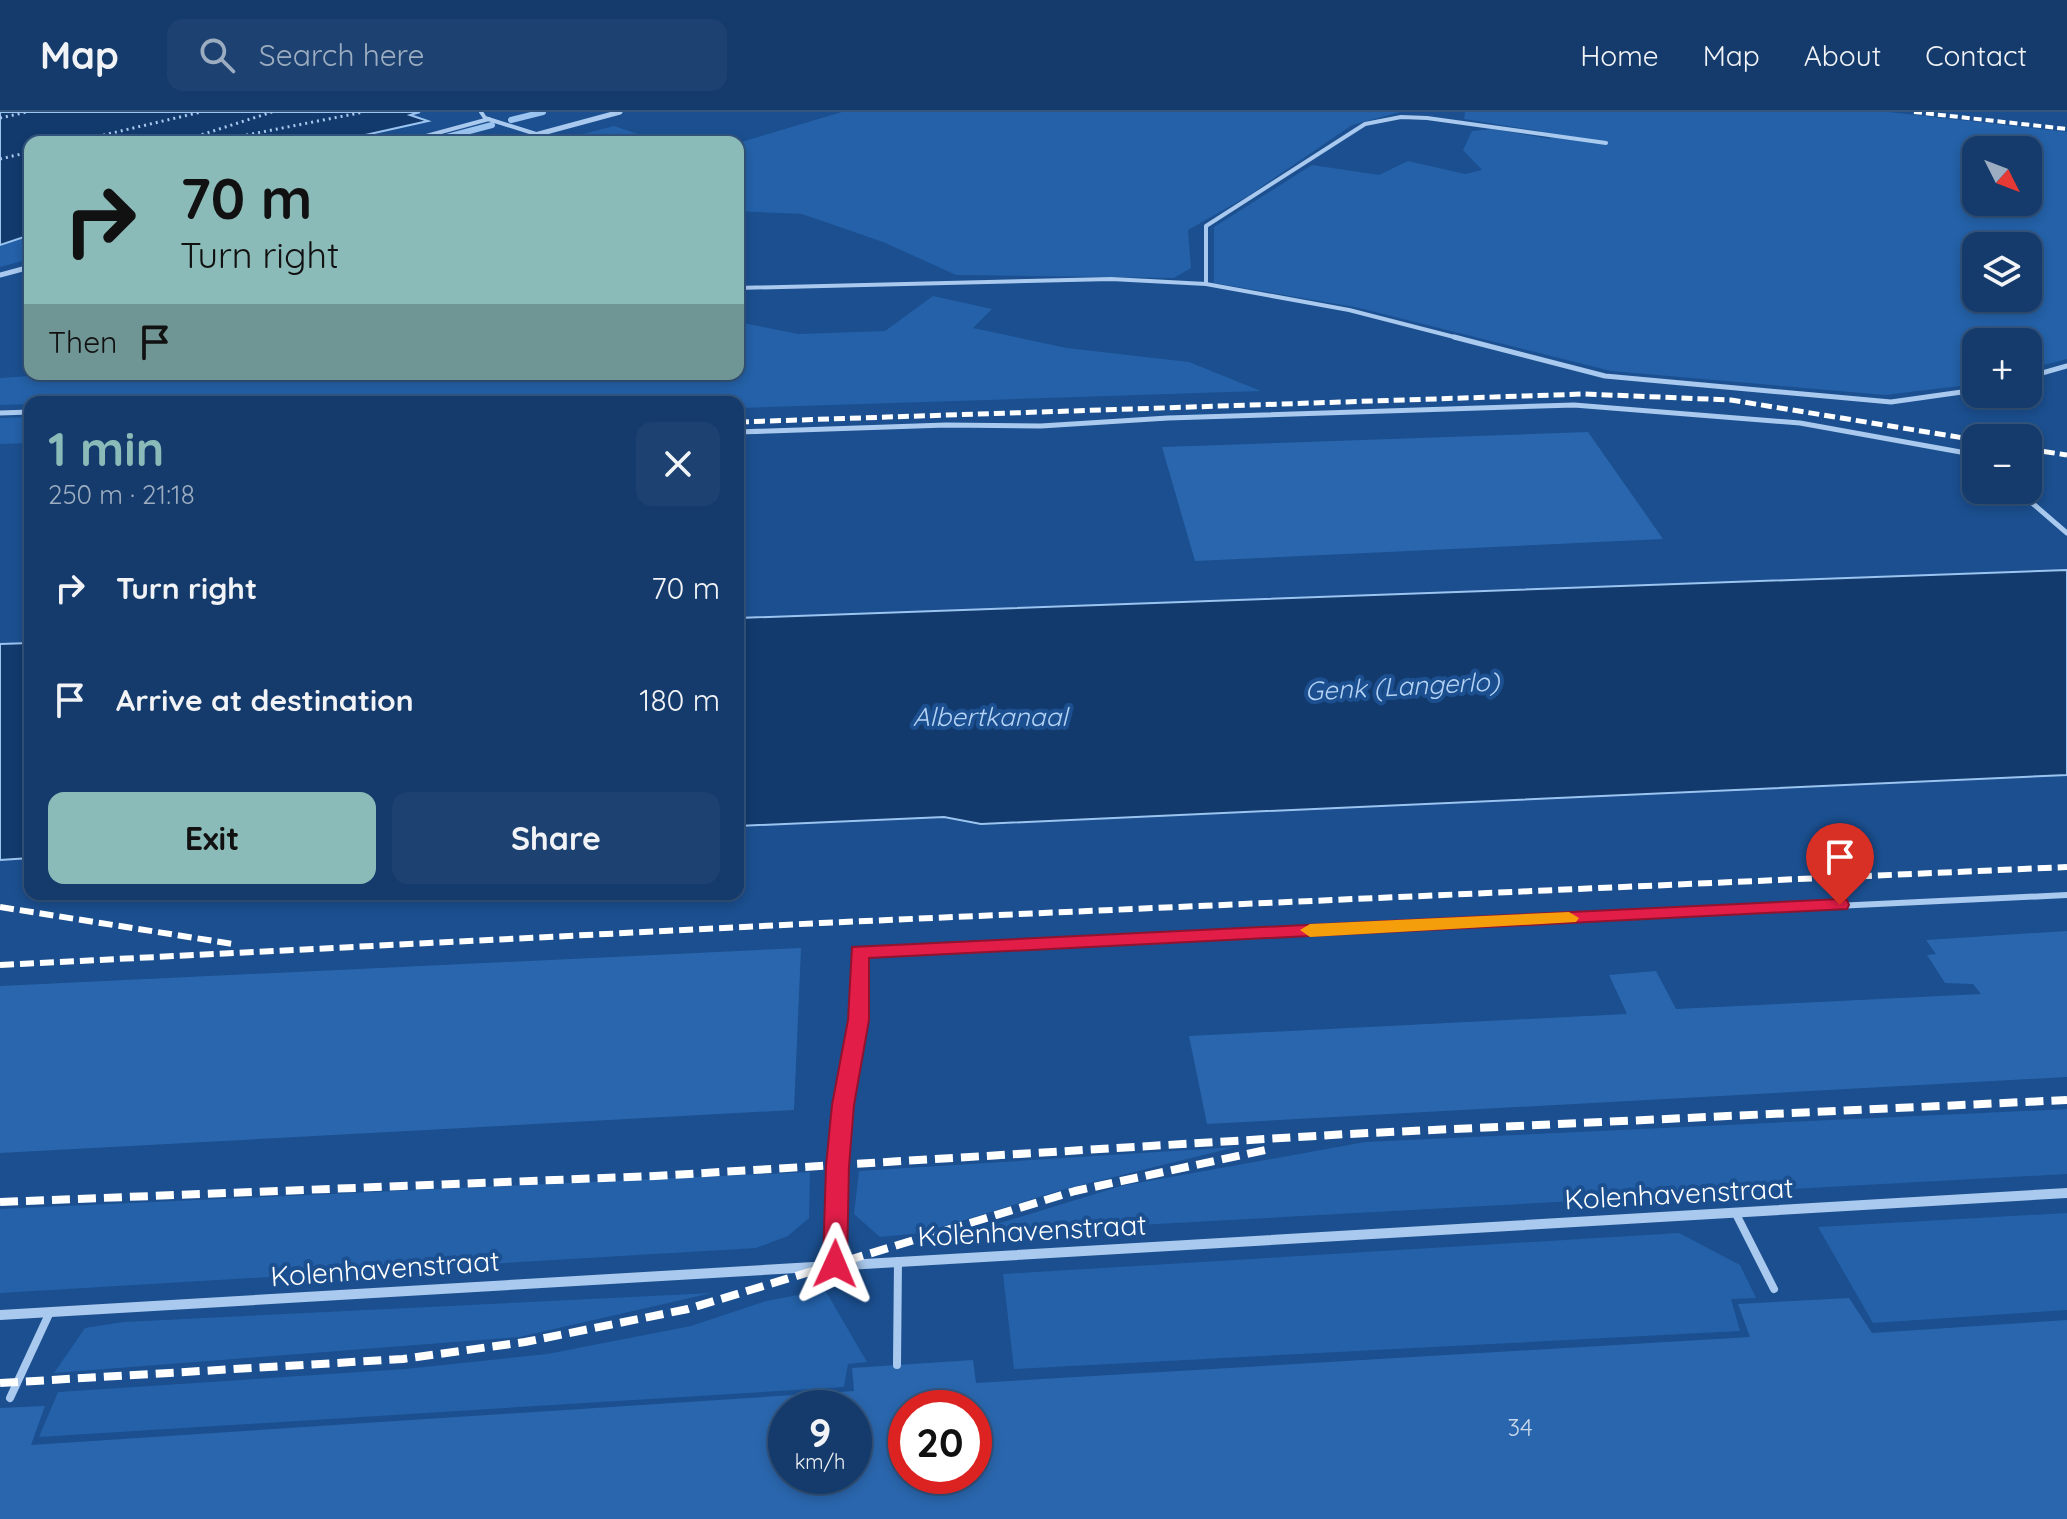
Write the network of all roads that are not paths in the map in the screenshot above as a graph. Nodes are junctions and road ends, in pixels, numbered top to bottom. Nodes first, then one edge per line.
1 (481, 112) edge
2 (620, 112) edge
3 (489, 119) junction
4 (536, 135) junction
5 (426, 136) edge
6 (532, 136) edge
7 (1606, 143) dead end
8 (24, 269) edge
9 (0, 275) edge
10 (1206, 284) junction
11 (744, 288) edge
12 (2067, 366) edge
13 (2042, 373) edge
14 (1962, 392) edge
15 (24, 412) edge
16 (0, 413) edge
17 (744, 432) edge
18 (1962, 452) edge
19 (2033, 504) edge
20 (2067, 533) edge
21 (2067, 895) edge
22 (2067, 1193) edge
23 (1736, 1214) junction
24 (898, 1261) junction
25 (835, 1264) junction
26 (1774, 1289) dead end
27 (50, 1312) junction
28 (0, 1315) edge
29 (897, 1365) dead end
30 (10, 1398) dead end

1 - 3 lane
2 - 4 street
3 - 4 lane
3 - 5 lane
4 - 6 street
7 - 10 lane
8 - 9 street
10 - 11 lane
10 - 14 lane
12 - 13 lane
15 - 16 lane
17 - 18 lane
19 - 20 lane
21 - 25 lane
22 - 23 street, Kolenhavenstraat
23 - 24 street, Kolenhavenstraat
23 - 26 lane
24 - 25 street, Kolenhavenstraat
24 - 29 lane
25 - 27 street, Kolenhavenstraat
27 - 28 street, Kolenhavenstraat
27 - 30 lane

